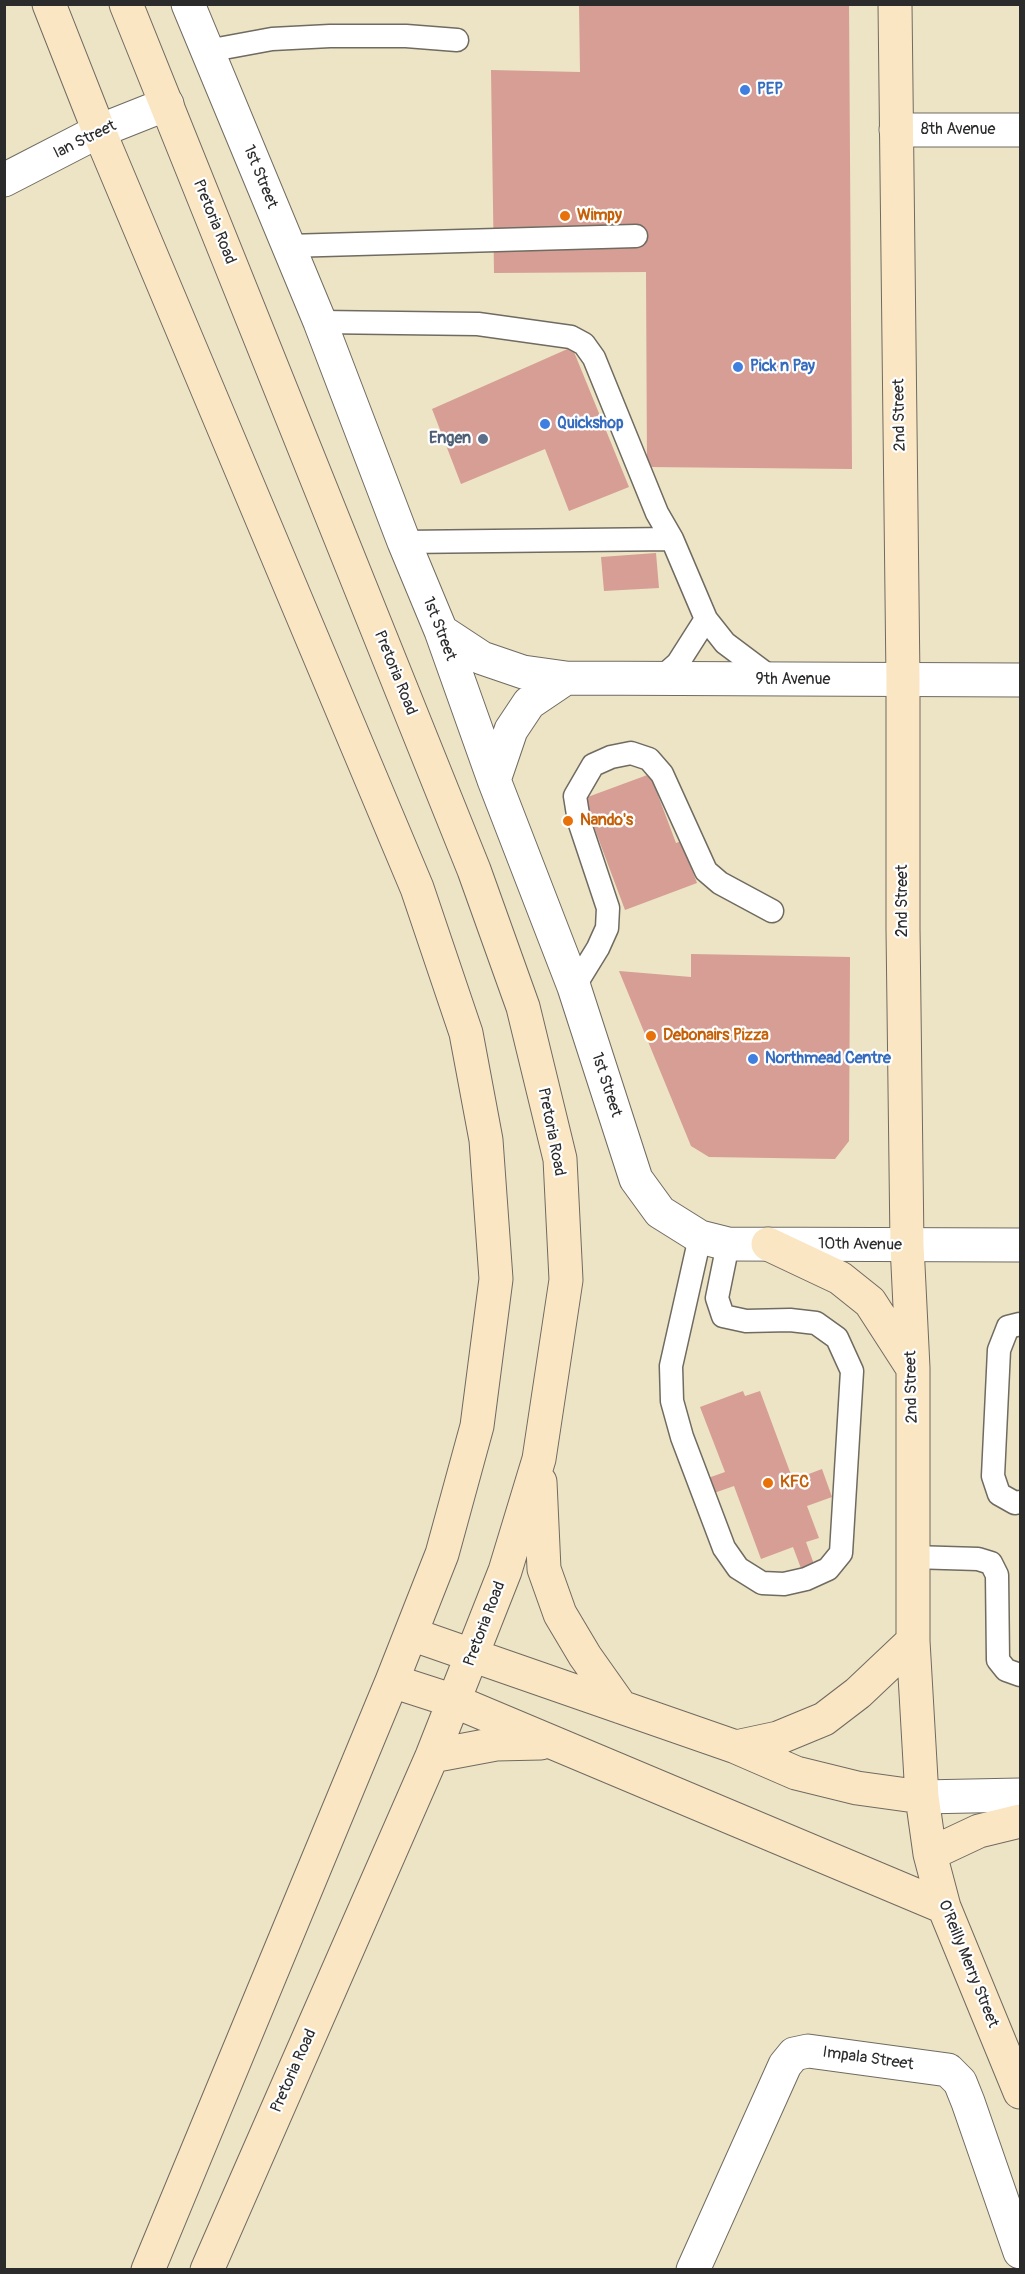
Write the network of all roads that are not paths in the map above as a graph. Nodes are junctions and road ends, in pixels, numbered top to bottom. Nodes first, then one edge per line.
1 (49, 4) edge
2 (126, 4) edge
3 (188, 4) edge
4 (894, 4) edge
5 (457, 40) dead end
6 (207, 51) junction
7 (167, 104) junction
8 (99, 130) junction
9 (896, 130) junction
10 (1020, 130) edge
11 (4, 180) edge
12 (636, 236) dead end
13 (288, 246) junction
14 (320, 322) junction
15 (672, 539) junction
16 (404, 542) junction
17 (706, 619) junction
18 (441, 631) junction
19 (566, 678) junction
20 (660, 679) junction
21 (774, 680) junction
22 (903, 680) junction
23 (1020, 680) edge
24 (494, 780) junction
25 (772, 911) dead end
26 (574, 987) junction
27 (714, 1241) junction
28 (768, 1244) junction
29 (907, 1245) junction
30 (1020, 1245) edge
31 (1020, 1324) edge
32 (913, 1368) junction
33 (539, 1459) junction
34 (1020, 1502) edge
35 (912, 1557) junction
36 (411, 1634) junction
37 (913, 1641) junction
38 (473, 1655) junction
39 (1020, 1675) edge
40 (392, 1681) junction
41 (454, 1701) junction
42 (621, 1707) junction
43 (555, 1743) junction
44 (736, 1747) junction
45 (432, 1756) junction
46 (1020, 1795) edge
47 (922, 1797) junction
48 (1020, 1821) edge
49 (930, 1854) junction
50 (944, 1907) junction
51 (1020, 2092) edge
52 (1020, 2252) edge
53 (148, 2270) edge
54 (207, 2270) edge
55 (693, 2270) edge

1 - 8 main road
2 - 7 main road, Pretoria Road
3 - 6 street, 1st Street
4 - 9 main road, 2nd Street
5 - 6 lane
6 - 13 street, 1st Street
7 - 8 street, Ian Street
7 - 33 main road, Pretoria Road
8 - 11 street, Ian Street
8 - 36 main road
9 - 10 street, 8th Avenue
9 - 22 main road, 2nd Street
12 - 13 lane
13 - 14 street, 1st Street
14 - 15 lane
14 - 16 street, 1st Street
15 - 16 lane
15 - 17 lane
16 - 18 street, 1st Street
17 - 20 lane
17 - 21 lane
18 - 19 street, 9th Avenue
18 - 24 street, 1st Street
19 - 20 street, 9th Avenue
19 - 24 street
20 - 21 street, 9th Avenue
21 - 22 street, 9th Avenue
22 - 23 street, 9th Avenue
22 - 29 main road, 2nd Street
24 - 26 street, 1st Street
25 - 26 lane
26 - 27 street, 1st Street
27 - 27 lane
27 - 28 street, 10th Avenue
28 - 29 street, 10th Avenue
28 - 32 main road
29 - 30 street, 10th Avenue
29 - 32 main road, 2nd Street
31 - 34 lane
32 - 35 main road, 2nd Street
33 - 38 main road, Pretoria Road
33 - 42 main road
35 - 37 main road, 2nd Street
35 - 39 lane
36 - 38 main road
36 - 40 main road
37 - 44 main road
37 - 47 main road, 2nd Street
38 - 41 main road, Pretoria Road
38 - 42 main road
40 - 41 main road
40 - 53 main road
41 - 43 main road
41 - 45 main road, Pretoria Road
42 - 44 main road
43 - 45 main road
43 - 50 main road
44 - 47 main road
45 - 54 main road, Pretoria Road
46 - 47 street
47 - 49 main road, O'Reilly Merry Street
48 - 49 main road
49 - 50 main road, O'Reilly Merry Street
50 - 51 main road, O'Reilly Merry Street
52 - 55 street, Impala Street

